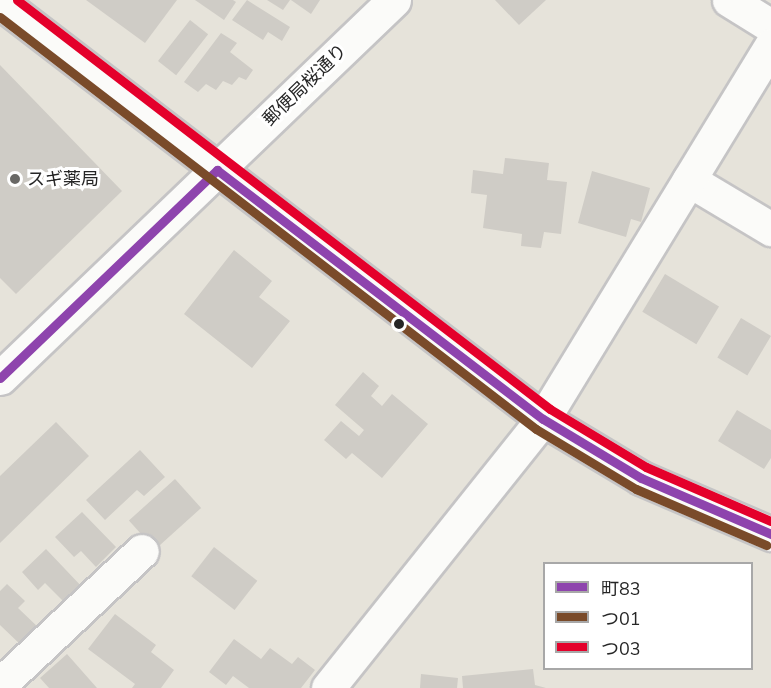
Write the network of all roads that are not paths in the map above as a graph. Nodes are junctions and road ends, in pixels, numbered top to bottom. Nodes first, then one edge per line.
1 (394, 0) edge
2 (729, 0) edge
3 (0, 2) edge
4 (771, 26) edge
5 (771, 45) edge
6 (217, 170) junction
7 (689, 180) junction
8 (771, 229) edge
9 (0, 378) edge
10 (543, 419) junction
11 (771, 534) edge
12 (142, 551) dead end
13 (8, 679) edge
14 (328, 688) edge

1 - 6 street, 郵便局桜通り
2 - 4 street
3 - 6 street
5 - 7 street
6 - 9 street, 郵便局桜通り
6 - 10 street
7 - 8 street
7 - 10 street
10 - 11 street
10 - 14 street
12 - 13 street

